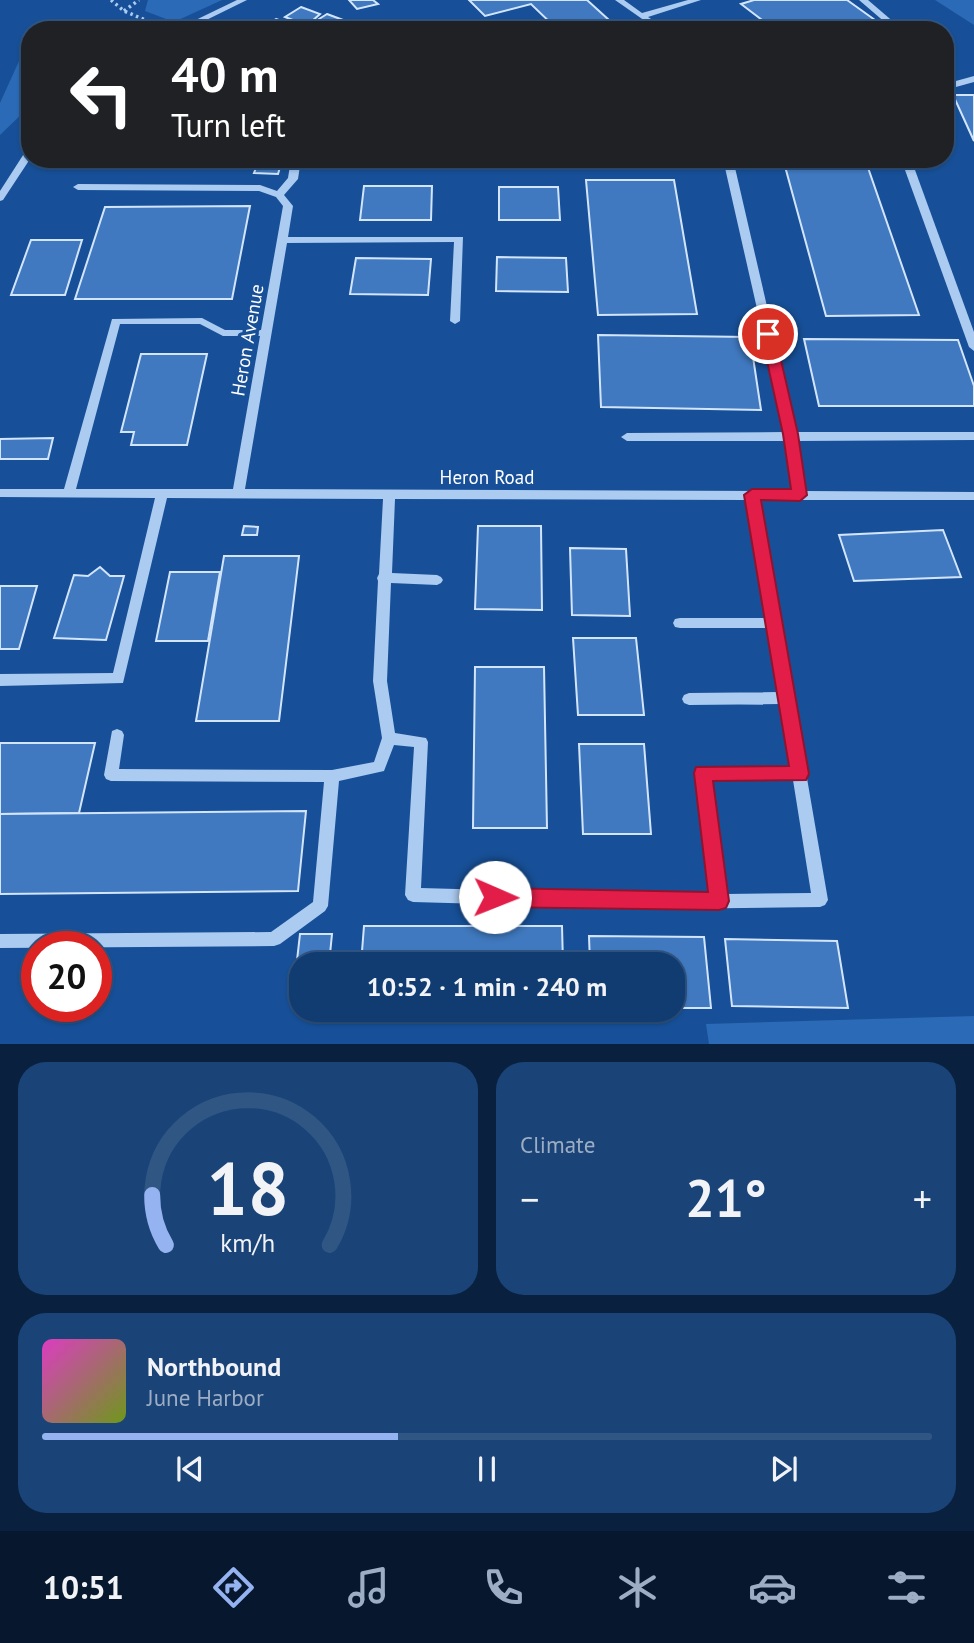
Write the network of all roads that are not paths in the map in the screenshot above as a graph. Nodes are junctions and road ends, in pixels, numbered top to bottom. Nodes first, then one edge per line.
1 (243, 0) edge
2 (619, 0) edge
3 (697, 0) edge
4 (863, 0) edge
5 (641, 16) junction
6 (198, 21) edge
7 (649, 21) edge
8 (888, 21) edge
9 (974, 79) edge
10 (954, 85) edge
11 (21, 165) edge
12 (295, 168) edge
13 (730, 168) edge
14 (909, 168) edge
15 (78, 187) dead end
16 (279, 195) junction
17 (0, 198) edge
18 (283, 240) junction
19 (455, 321) dead end
20 (266, 333) junction
21 (974, 347) edge
22 (791, 434) junction
23 (974, 436) edge
24 (627, 437) dead end
25 (0, 493) edge
26 (69, 493) junction
27 (162, 493) junction
28 (238, 493) junction
29 (389, 494) junction
30 (752, 495) junction
31 (800, 495) junction
32 (974, 496) edge
33 (383, 578) junction
34 (437, 580) dead end
35 (680, 623) dead end
36 (775, 623) junction
37 (0, 680) edge
38 (787, 698) junction
39 (689, 699) dead end
40 (117, 735) dead end
41 (389, 738) junction
42 (800, 774) junction
43 (332, 776) junction
44 (719, 901) junction
45 (0, 941) edge

1 - 6 street
2 - 5 street
3 - 5 street
4 - 8 street
5 - 7 street
9 - 10 street
11 - 17 street
12 - 16 street
13 - 22 street
14 - 21 street
15 - 16 street
16 - 18 street, Heron Avenue
18 - 19 street
18 - 20 street, Heron Avenue
20 - 26 street
20 - 28 street, Heron Avenue
22 - 23 street
22 - 24 street
22 - 31 street
25 - 26 street, Heron Road
26 - 27 street, Heron Road
27 - 28 street, Heron Road
27 - 37 street
28 - 29 street, Heron Road
29 - 30 street, Heron Road
29 - 33 street
30 - 31 street, Heron Road
30 - 36 street
31 - 32 street, Heron Road
33 - 34 street
33 - 41 street
35 - 36 street
36 - 38 street
38 - 39 street
38 - 42 street
40 - 43 street
41 - 43 street
41 - 44 street
42 - 44 street
42 - 44 street
43 - 45 street

